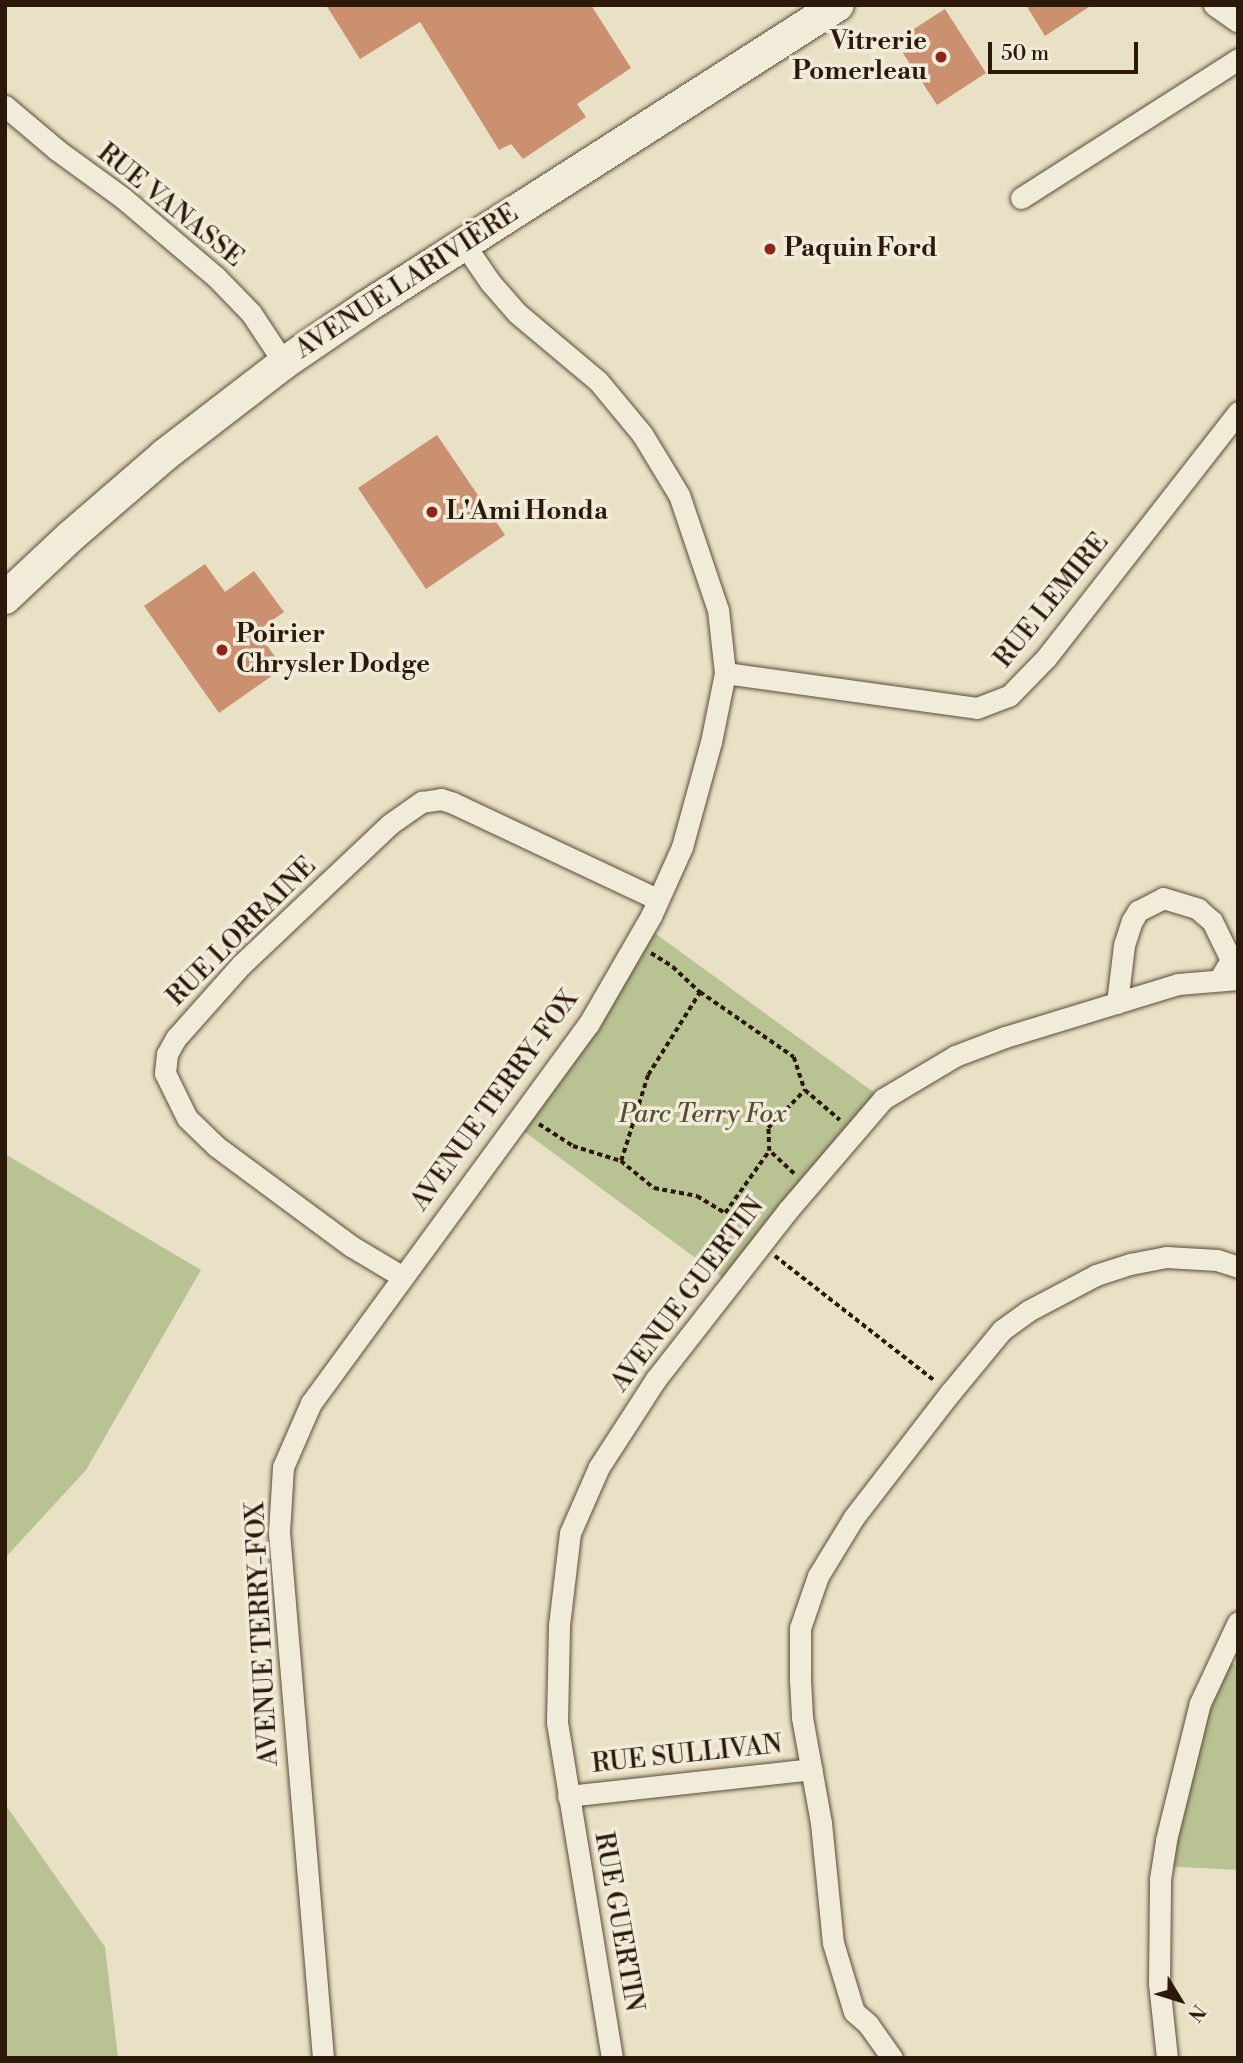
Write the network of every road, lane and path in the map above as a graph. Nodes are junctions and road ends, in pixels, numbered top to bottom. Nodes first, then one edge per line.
1 (838, 5) edge
2 (1214, 5) edge
3 (1238, 22) edge
4 (1238, 59) edge
5 (5, 106) edge
6 (1021, 198) dead end
7 (464, 244) junction
8 (284, 363) junction
9 (1238, 412) edge
10 (5, 598) edge
11 (724, 673) junction
12 (657, 899) junction
13 (634, 943) junction
14 (1229, 979) edge
15 (700, 992) junction
16 (1117, 1003) junction
17 (805, 1090) junction
18 (523, 1113) junction
19 (854, 1132) junction
20 (769, 1151) junction
21 (621, 1161) junction
22 (808, 1187) junction
23 (761, 1245) junction
24 (1238, 1267) edge
25 (403, 1277) junction
26 (950, 1393) junction
27 (1238, 1622) edge
28 (813, 1769) junction
29 (568, 1796) junction
30 (323, 2058) edge
31 (612, 2058) edge
32 (892, 2058) edge
33 (1167, 2058) edge

1 - 7 main road, AVENUE LARIVIÈRE
2 - 3 street
4 - 6 street
5 - 8 street, RUE VANASSE
7 - 8 main road, AVENUE LARIVIÈRE
7 - 11 street, AVENUE TERRY-FOX
8 - 10 main road, AVENUE LARIVIÈRE
9 - 11 street, RUE LEMIRE
11 - 12 street, AVENUE TERRY-FOX
12 - 13 street, AVENUE TERRY-FOX
12 - 25 street, RUE LORRAINE
13 - 15 path
13 - 18 street, AVENUE TERRY-FOX
14 - 16 street, AVENUE GUERTIN
14 - 16 street, AVENUE GUERTIN
15 - 17 path
15 - 21 path
16 - 19 street, AVENUE GUERTIN
17 - 19 path
17 - 20 path
18 - 21 path
18 - 25 street, AVENUE TERRY-FOX
19 - 22 street, AVENUE GUERTIN
20 - 21 path
20 - 22 path
22 - 23 street, AVENUE GUERTIN
23 - 26 path
23 - 29 street, AVENUE GUERTIN
24 - 26 street
25 - 30 street, AVENUE TERRY-FOX
26 - 28 street
27 - 33 street
28 - 29 street, RUE SULLIVAN
28 - 32 street
29 - 31 street, RUE GUERTIN

